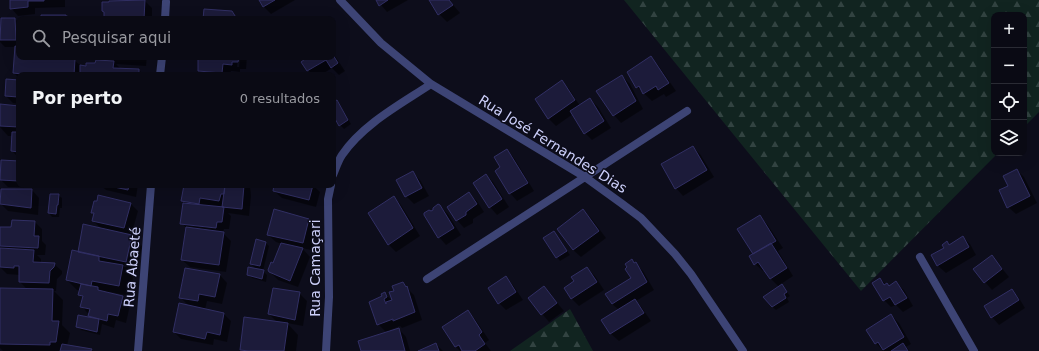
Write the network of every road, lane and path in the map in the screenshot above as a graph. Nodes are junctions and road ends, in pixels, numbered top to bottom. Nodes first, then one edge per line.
1 (340, 0) edge
2 (166, 2) dead end
3 (164, 16) edge
4 (162, 60) edge
5 (160, 72) edge
6 (431, 84) junction
7 (687, 111) dead end
8 (336, 167) edge
9 (584, 177) junction
10 (151, 188) edge
11 (330, 188) edge
12 (920, 257) dead end
13 (427, 279) dead end
14 (138, 351) edge
15 (326, 351) edge
16 (743, 351) edge
17 (974, 351) edge

1 - 6 street, Rua José Fernandes Dias
2 - 3 street
4 - 5 street
6 - 8 street
6 - 9 street, Rua José Fernandes Dias
7 - 9 street
9 - 13 street
9 - 16 street, Rua José Fernandes Dias
10 - 14 street, Rua Abaeté
11 - 15 street, Rua Camaçari
12 - 17 street

